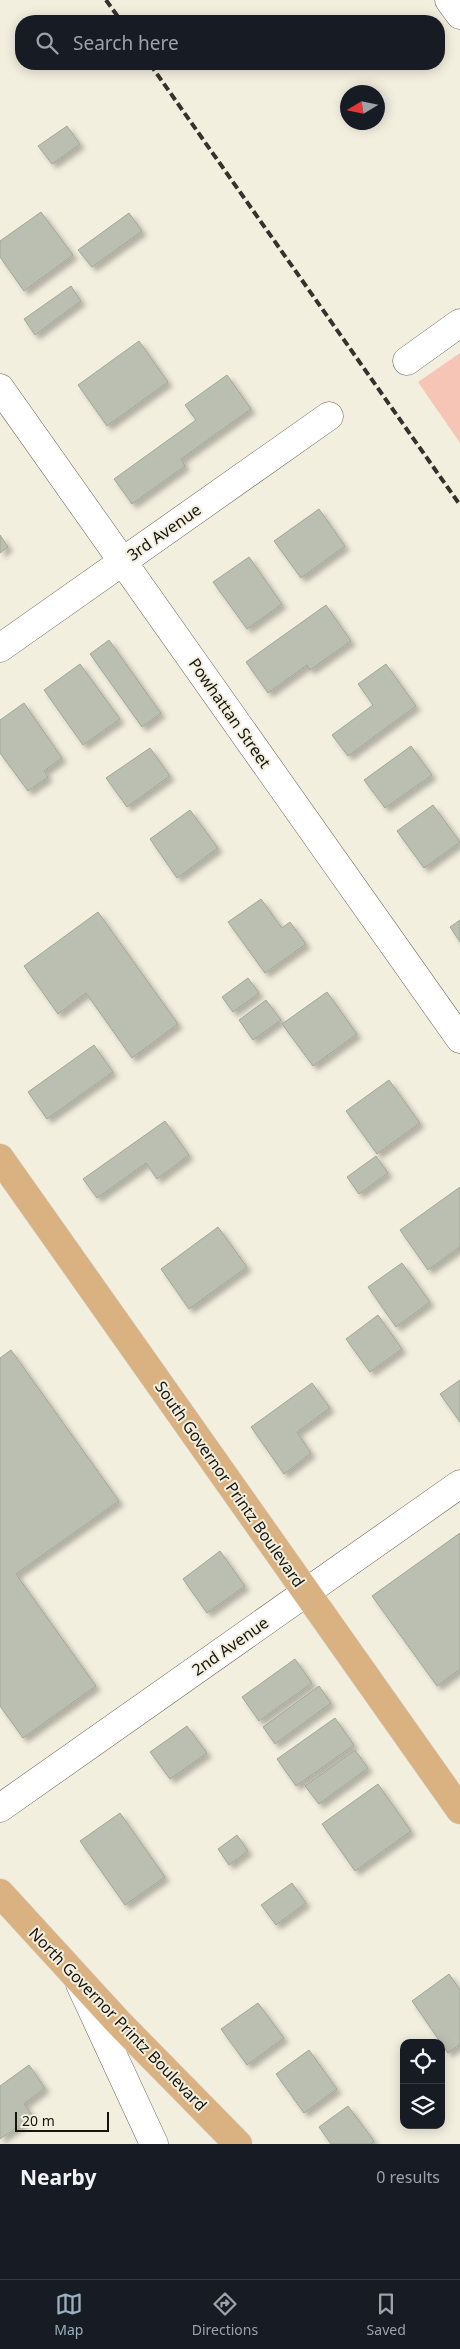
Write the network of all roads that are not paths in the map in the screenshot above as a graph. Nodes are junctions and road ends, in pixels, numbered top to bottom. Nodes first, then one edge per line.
1 (449, 0) edge
2 (460, 16) edge
3 (460, 323) edge
4 (408, 361) dead end
5 (0, 388) edge
6 (329, 416) dead end
7 (123, 562) junction
8 (0, 648) edge
9 (460, 1039) edge
10 (0, 1158) edge
11 (460, 1484) edge
12 (306, 1593) junction
13 (0, 1808) edge
14 (460, 1810) edge
15 (0, 1893) edge
16 (77, 1977) junction
17 (154, 2144) edge
18 (238, 2144) edge

1 - 2 street
3 - 4 street
5 - 7 street, Powhattan Street
6 - 7 street, 3rd Avenue
7 - 8 street, 3rd Avenue
7 - 9 street, Powhattan Street
10 - 12 main road, South Governor Printz Boulevard
11 - 12 street, 2nd Avenue
12 - 13 street, 2nd Avenue
12 - 14 main road, South Governor Printz Boulevard
15 - 16 main road, North Governor Printz Boulevard
16 - 17 street
16 - 18 main road, North Governor Printz Boulevard

